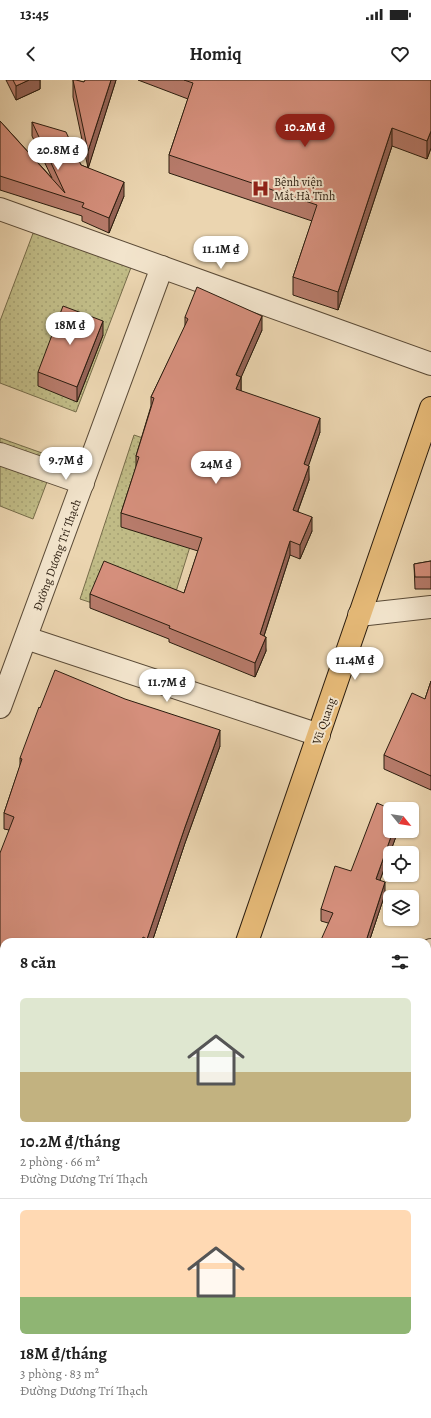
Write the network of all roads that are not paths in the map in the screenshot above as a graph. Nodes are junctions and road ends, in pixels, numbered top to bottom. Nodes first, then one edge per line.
1 (0, 209) edge
2 (162, 266) junction
3 (431, 364) edge
4 (431, 408) edge
5 (0, 454) edge
6 (83, 483) junction
7 (431, 607) edge
8 (359, 615) junction
9 (26, 638) junction
10 (0, 708) edge
11 (319, 735) junction
12 (248, 938) edge

1 - 2 street
2 - 3 street
2 - 6 street, Đường Dương Trí Thạch
4 - 8 main road, Vũ Quang
5 - 6 street
6 - 9 street, Đường Dương Trí Thạch
7 - 8 street
8 - 11 main road, Vũ Quang
9 - 10 street, Đường Dương Trí Thạch
9 - 11 street
11 - 12 main road, Vũ Quang

